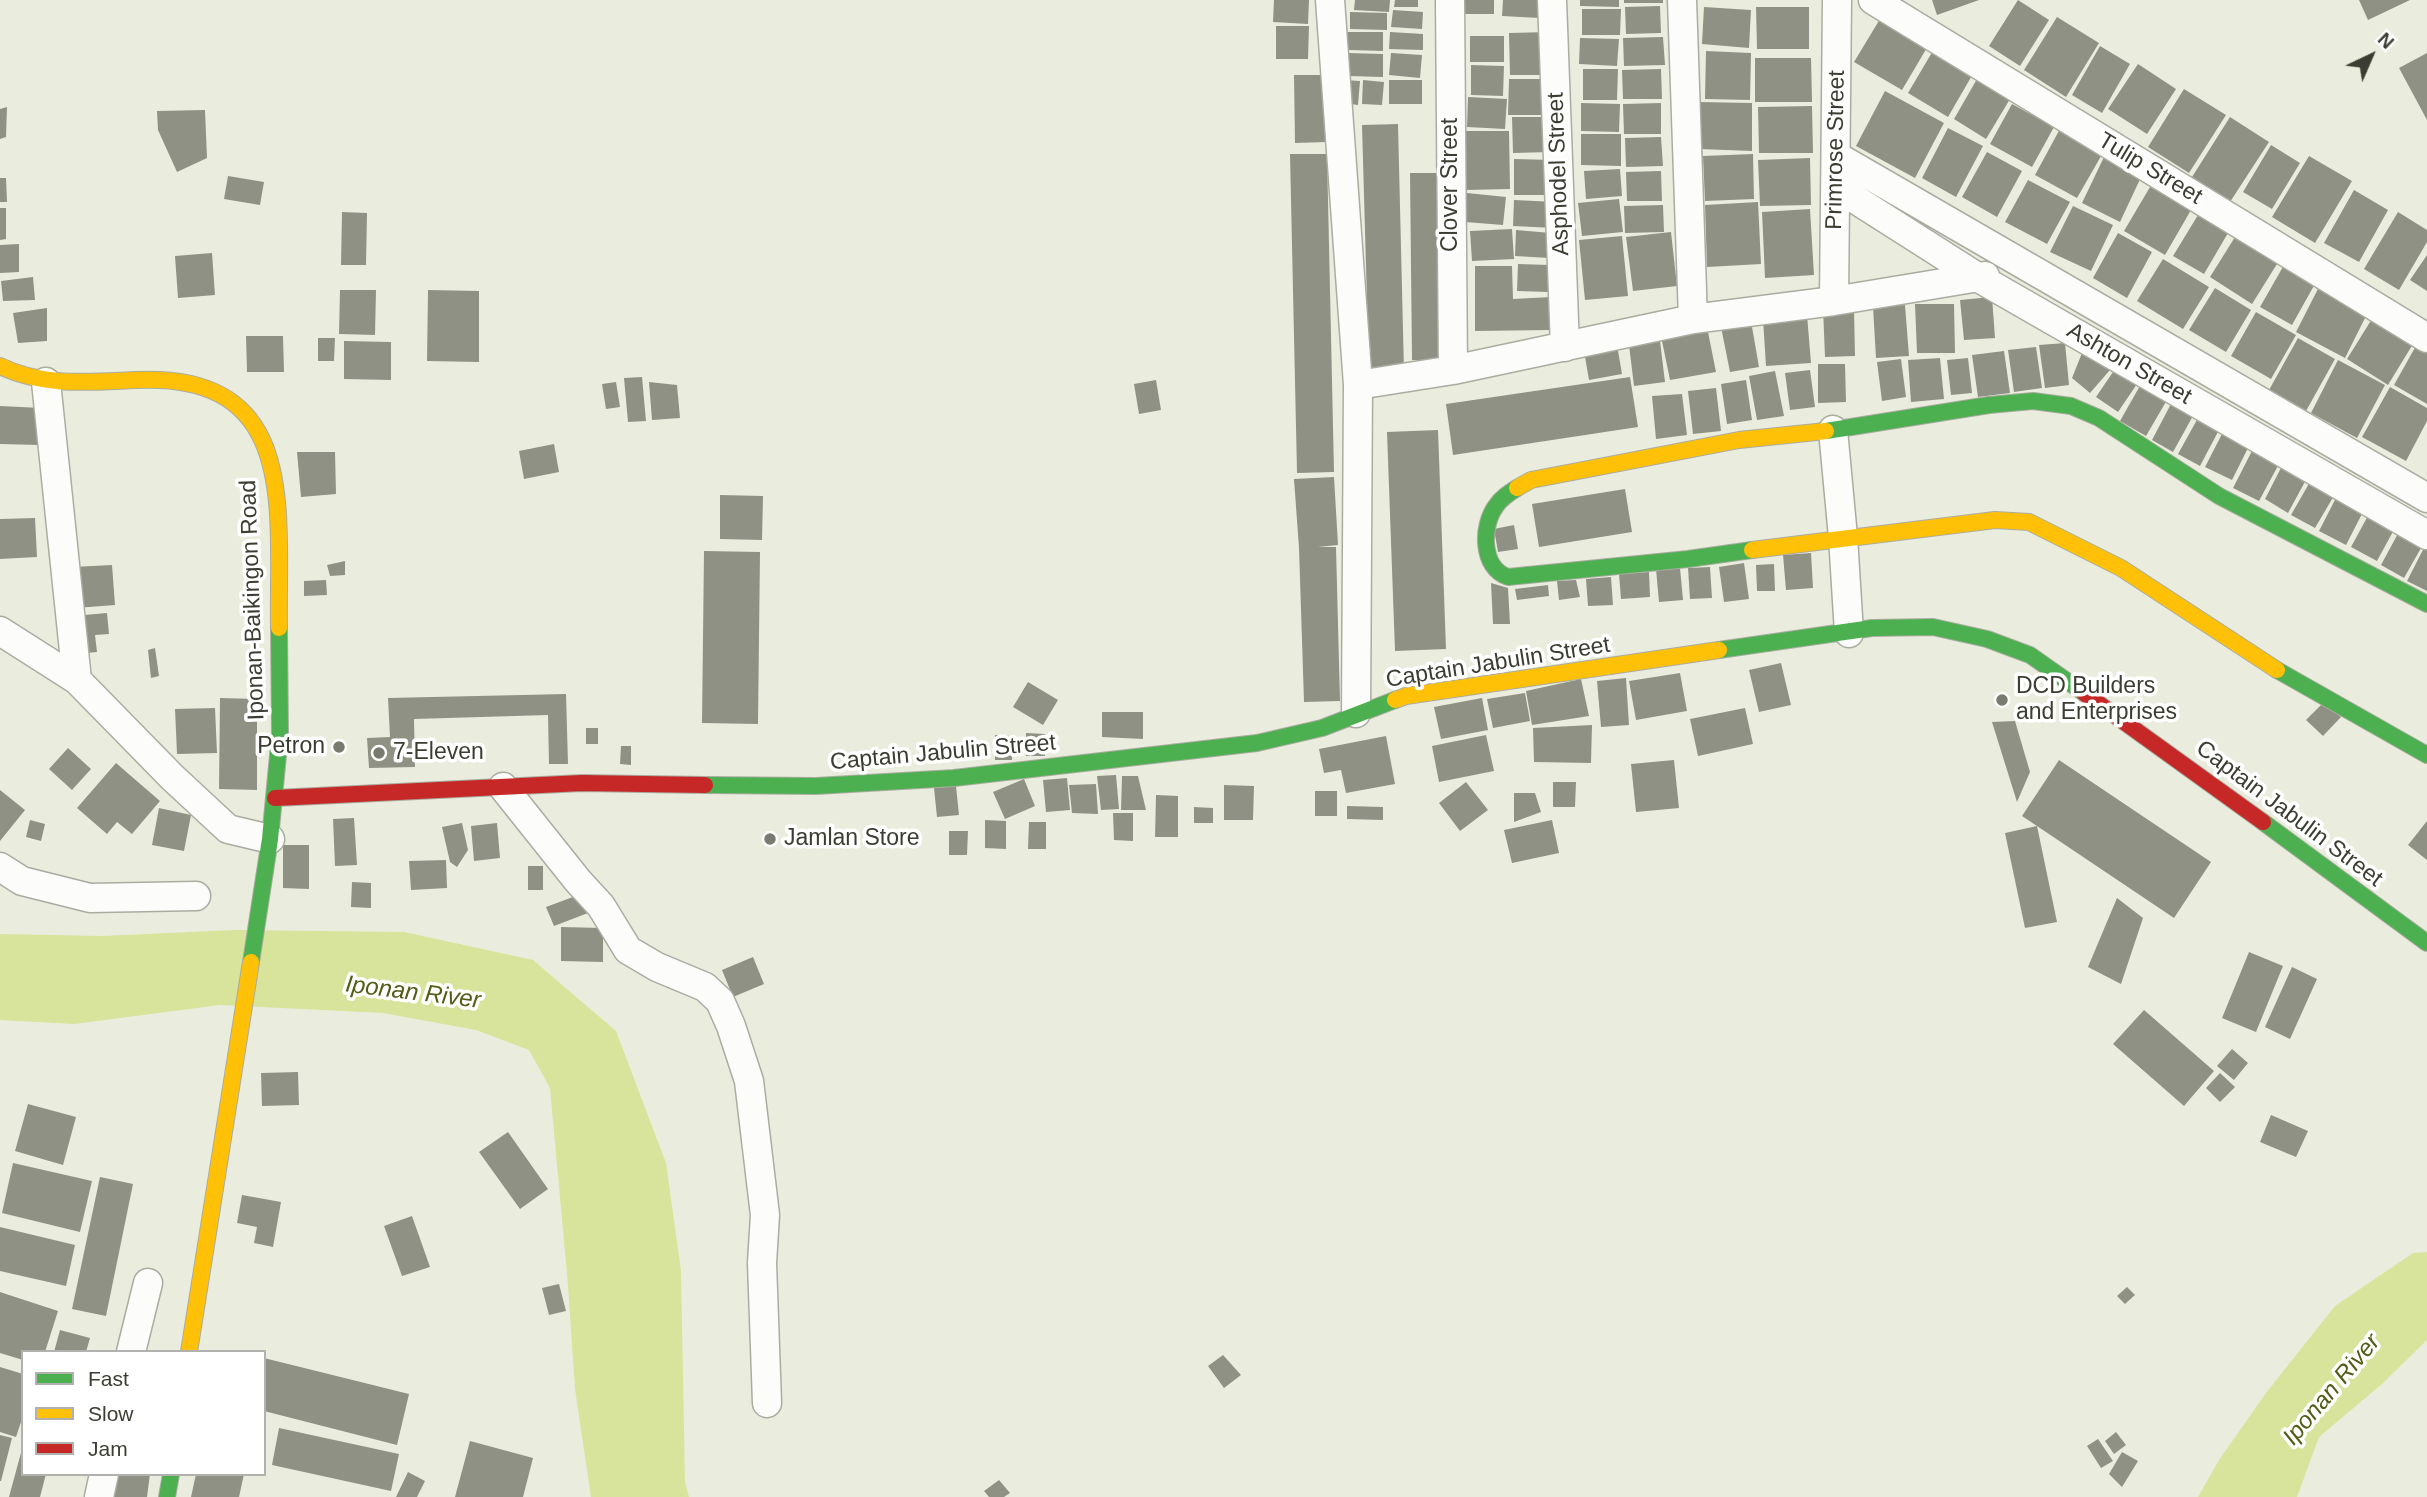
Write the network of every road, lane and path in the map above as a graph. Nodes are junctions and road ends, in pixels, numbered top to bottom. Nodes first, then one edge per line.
1 (1330, 0) edge
2 (1450, 0) edge
3 (1552, 0) edge
4 (1682, 0) edge
5 (1837, 0) edge
6 (1873, 0) edge
7 (1836, 156) junction
8 (1836, 187) junction
9 (2020, 262) junction
10 (1979, 278) junction
11 (1834, 301) junction
12 (1693, 319) junction
13 (2427, 338) edge
14 (1565, 347) junction
15 (0, 366) edge
16 (1452, 370) junction
17 (46, 382) junction
18 (1358, 385) junction
19 (1833, 430) junction
20 (2427, 498) edge
21 (2427, 535) edge
22 (1843, 537) junction
23 (2427, 604) edge
24 (0, 631) edge
25 (1849, 633) junction
26 (77, 680) junction
27 (1356, 713) junction
28 (2427, 755) edge
29 (503, 787) junction
30 (275, 798) junction
31 (270, 839) junction
32 (0, 867) edge
33 (195, 896) dead end
34 (2427, 943) edge
35 (148, 1283) dead end
36 (131, 1350) edge
37 (190, 1350) edge
38 (767, 1403) dead end
39 (104, 1476) edge
40 (171, 1476) edge
41 (99, 1497) edge
42 (167, 1497) edge

1 - 18 street
2 - 16 street, Clover Street
3 - 14 street, Asphodel Street
4 - 12 street
5 - 7 street, Primrose Street
6 - 13 street, Tulip Street
7 - 8 street, Primrose Street
7 - 9 street, Ashton Street
8 - 10 street, Ashton Street
8 - 11 street, Primrose Street
9 - 10 street
9 - 20 street, Ashton Street
10 - 11 street
10 - 21 street, Ashton Street
11 - 12 street
12 - 14 street
14 - 16 street
15 - 17 street, Iponan-Baikingon Road
16 - 18 street
17 - 26 street
17 - 30 street, Iponan-Baikingon Road
18 - 27 street
19 - 22 street
19 - 22 street
19 - 23 street
22 - 25 street
22 - 28 street
24 - 26 street
25 - 27 street, Captain Jabulin Street
25 - 34 street, Captain Jabulin Street
26 - 31 street
27 - 29 street, Captain Jabulin Street
29 - 30 street, Captain Jabulin Street
29 - 38 street
30 - 31 street, Iponan-Baikingon Road
31 - 37 street, Iponan-Baikingon Road
32 - 33 street
35 - 36 street
39 - 41 street
40 - 42 street

